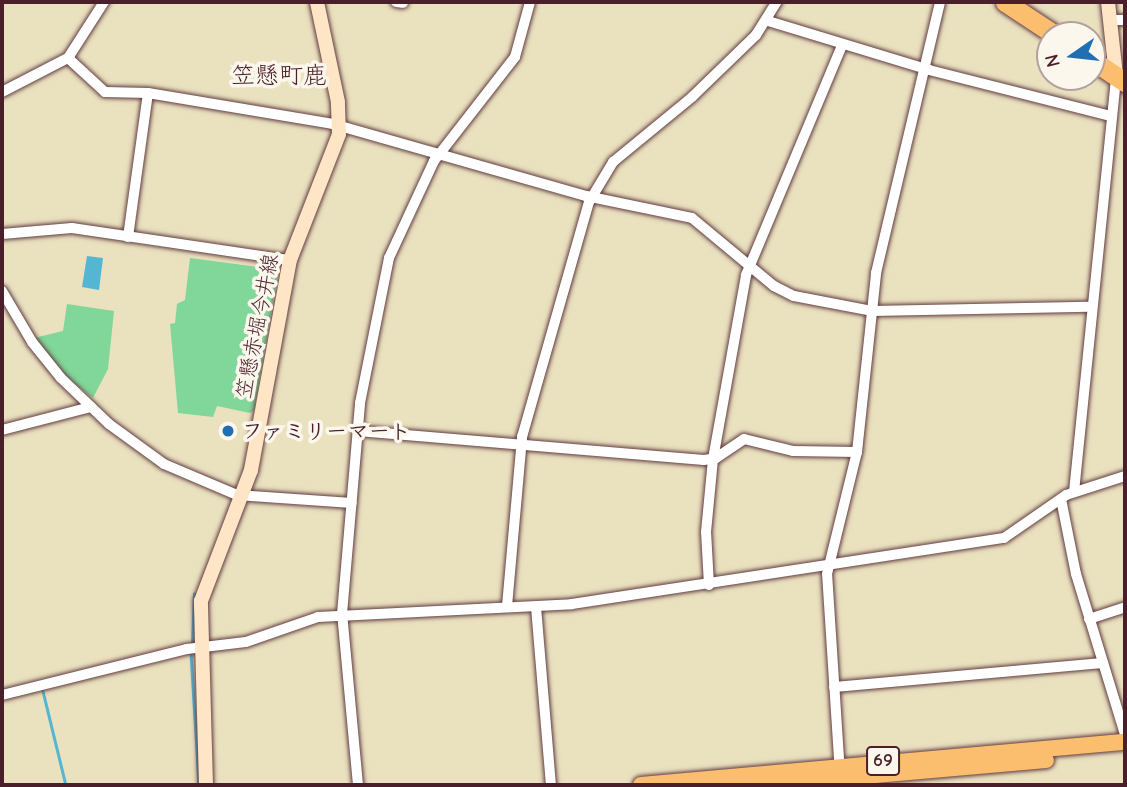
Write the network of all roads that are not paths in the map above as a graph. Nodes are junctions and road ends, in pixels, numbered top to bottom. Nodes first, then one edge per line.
1 (104, 2) edge
2 (317, 2) edge
3 (530, 2) edge
4 (777, 2) edge
5 (940, 2) edge
6 (1005, 2) edge
7 (1108, 2) edge
8 (1118, 20) edge
9 (768, 21) junction
10 (1036, 22) edge
11 (842, 45) junction
12 (68, 58) junction
13 (925, 68) junction
14 (1120, 79) edge
15 (2, 92) edge
16 (148, 93) junction
17 (1111, 116) junction
18 (339, 127) junction
19 (438, 155) junction
20 (592, 197) junction
21 (2, 234) edge
22 (128, 237) junction
23 (290, 260) junction
24 (750, 265) junction
25 (2, 291) edge
26 (5, 307) edge
27 (1089, 307) junction
28 (872, 311) junction
29 (91, 407) junction
30 (2, 430) edge
31 (358, 431) junction
32 (522, 444) junction
33 (857, 452) junction
34 (713, 460) junction
35 (1125, 476) edge
36 (1074, 492) junction
37 (243, 496) junction
38 (1061, 499) junction
39 (352, 503) junction
40 (828, 566) junction
41 (709, 585) junction
42 (507, 606) junction
43 (536, 607) junction
44 (1125, 607) edge
45 (342, 614) junction
46 (1089, 618) junction
47 (200, 646) junction
48 (1103, 663) junction
49 (834, 687) junction
50 (2, 695) edge
51 (1125, 734) edge
52 (1125, 742) edge
53 (1125, 753) edge
54 (840, 776) edge
55 (206, 785) edge
56 (358, 785) edge
57 (551, 785) edge
58 (641, 785) edge
59 (761, 785) edge

1 - 12 street
2 - 18 main road, 笠懸赤堀今井線
3 - 19 street
4 - 9 street
5 - 13 street
6 - 10 highway
7 - 8 main road
8 - 14 main road
9 - 11 street
9 - 20 street
11 - 13 street
11 - 24 street
12 - 15 street
12 - 16 street
13 - 17 street
13 - 28 street
14 - 17 street
16 - 18 street
16 - 22 street
17 - 27 street
18 - 19 street
18 - 23 main road, 笠懸赤堀今井線
19 - 20 street
19 - 31 street
20 - 24 street
20 - 32 street
21 - 22 street
22 - 23 street
23 - 37 main road, 笠懸赤堀今井線
24 - 28 street
24 - 34 street
25 - 26 street
26 - 29 street
27 - 28 street
27 - 36 street
28 - 33 street
29 - 30 street
29 - 37 street
31 - 32 street
31 - 39 street
32 - 34 street
32 - 42 street
33 - 34 street
33 - 40 street
34 - 41 street
35 - 36 street
36 - 38 street
37 - 39 street
37 - 47 main road, 笠懸赤堀今井線
38 - 40 street
38 - 46 street
39 - 45 street
40 - 41 street
40 - 49 street
41 - 43 street
42 - 43 street
42 - 45 street
43 - 57 street
44 - 46 street
45 - 47 street
45 - 56 street
46 - 48 street
47 - 50 street
47 - 55 main road, 笠懸赤堀今井線
48 - 49 street
48 - 51 street
49 - 54 street
52 - 54 main road, 69
53 - 54 main road, 69
54 - 58 main road, 69
54 - 59 main road, 69

